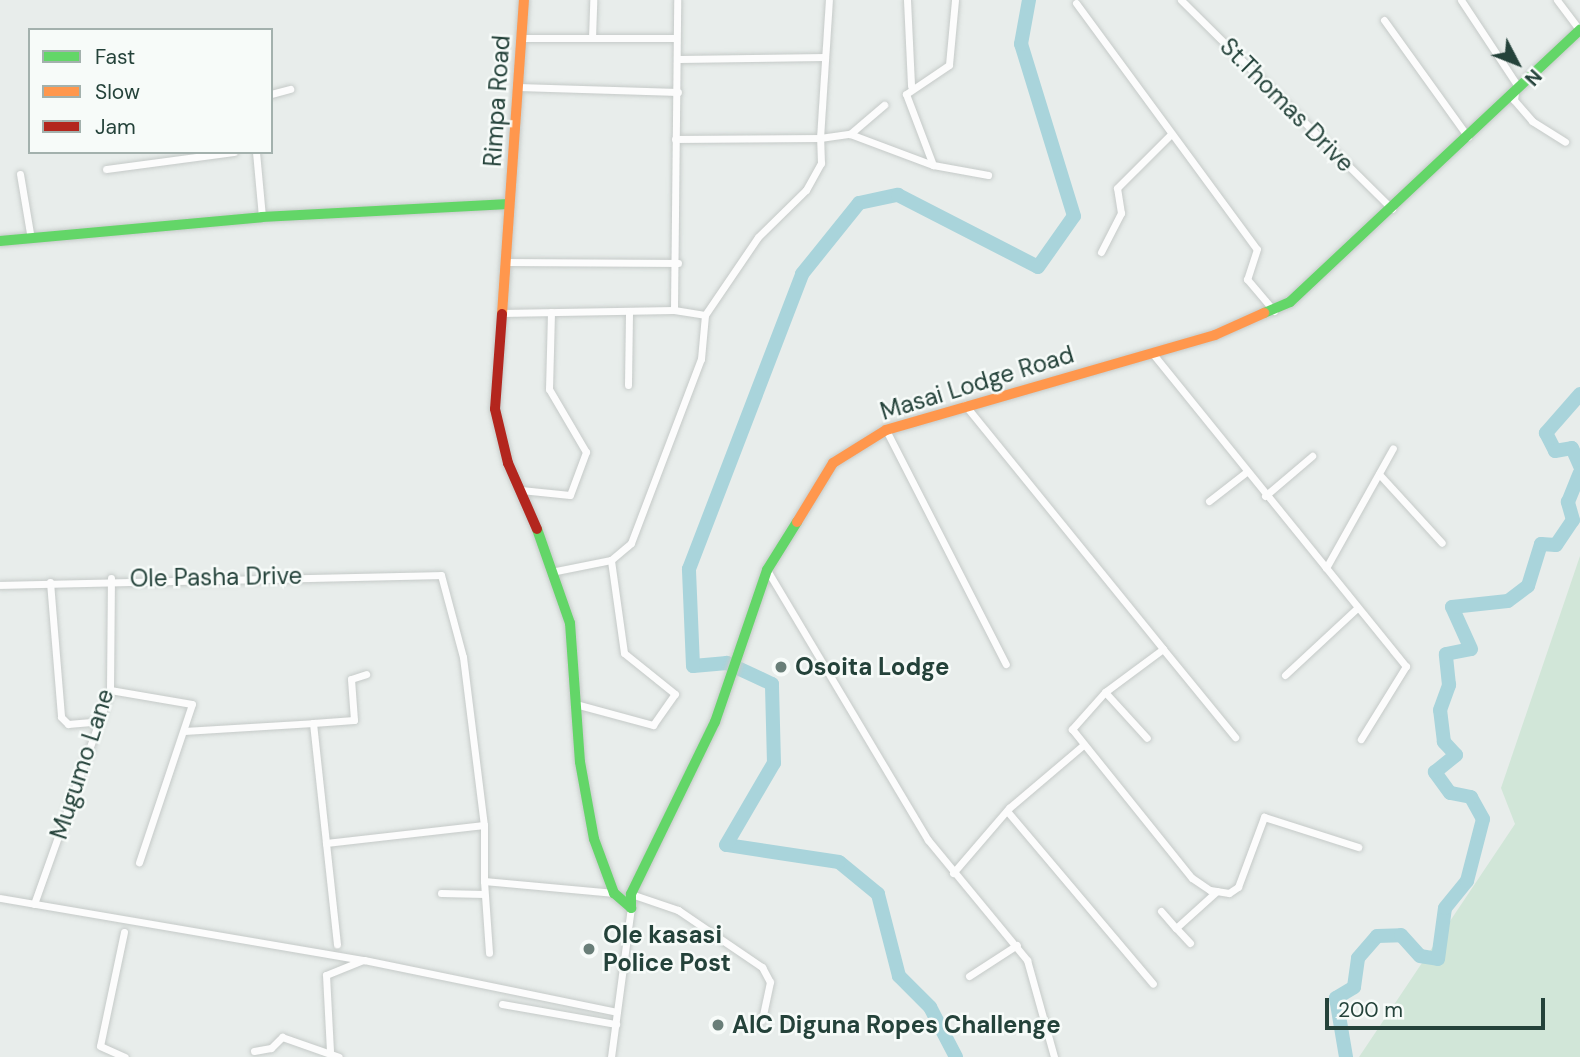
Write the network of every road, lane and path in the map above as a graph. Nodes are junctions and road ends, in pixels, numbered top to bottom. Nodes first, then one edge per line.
1 (524, 0) edge
2 (593, 0) edge
3 (677, 0) edge
4 (829, 0) edge
5 (908, 0) edge
6 (956, 0) edge
7 (1181, 0) edge
8 (1461, 0) edge
9 (1557, 0) edge
10 (1076, 3) dead end
11 (1384, 20) dead end
12 (1579, 33) edge
13 (522, 38) junction
14 (592, 38) junction
15 (675, 38) junction
16 (825, 57) junction
17 (680, 58) junction
18 (911, 86) junction
19 (518, 87) junction
20 (290, 89) dead end
21 (1517, 90) junction
22 (678, 92) junction
23 (273, 93) edge
24 (884, 105) dead end
25 (850, 134) junction
26 (1169, 136) junction
27 (1468, 136) junction
28 (820, 138) junction
29 (675, 139) junction
30 (1564, 142) dead end
31 (219, 154) edge
32 (257, 154) edge
33 (933, 165) junction
34 (106, 169) dead end
35 (20, 174) dead end
36 (988, 175) dead end
37 (509, 204) junction
38 (1394, 211) junction
39 (262, 217) junction
40 (31, 239) junction
41 (0, 241) edge
42 (1101, 252) dead end
43 (506, 262) junction
44 (678, 263) junction
45 (674, 310) junction
46 (629, 311) junction
47 (551, 312) junction
48 (1274, 312) junction
49 (501, 313) junction
50 (705, 315) junction
51 (1153, 354) junction
52 (628, 384) dead end
53 (964, 404) junction
54 (886, 430) junction
55 (1393, 448) dead end
56 (1312, 456) dead end
57 (1245, 472) junction
58 (1379, 474) junction
59 (521, 490) junction
60 (1265, 496) junction
61 (1209, 501) dead end
62 (1442, 542) dead end
63 (611, 560) junction
64 (1326, 568) junction
65 (767, 570) junction
66 (556, 571) junction
67 (111, 578) junction
68 (50, 582) junction
69 (0, 585) edge
70 (1356, 609) junction
71 (1163, 649) junction
72 (1006, 664) dead end
73 (366, 674) dead end
74 (1285, 675) dead end
75 (110, 690) junction
76 (1105, 692) junction
77 (579, 705) junction
78 (100, 721) junction
79 (313, 723) junction
80 (184, 731) junction
81 (1235, 737) dead end
82 (1147, 738) dead end
83 (1361, 739) dead end
84 (1082, 746) junction
85 (1007, 811) junction
86 (485, 825) junction
87 (326, 843) junction
88 (1358, 847) dead end
89 (139, 862) dead end
90 (953, 873) junction
91 (484, 881) junction
92 (1217, 891) junction
93 (441, 893) dead end
94 (614, 893) junction
95 (484, 894) junction
96 (631, 894) junction
97 (0, 898) edge
98 (34, 904) junction
99 (631, 908) junction
100 (1161, 911) dead end
101 (1176, 928) junction
102 (124, 932) dead end
103 (1189, 943) dead end
104 (337, 944) dead end
105 (1017, 945) junction
106 (489, 953) dead end
107 (364, 960) junction
108 (969, 976) dead end
109 (1153, 984) dead end
110 (502, 1003) dead end
111 (617, 1012) junction
112 (762, 1020) dead end
113 (616, 1024) junction
114 (254, 1051) dead end
115 (330, 1051) junction
116 (125, 1057) edge
117 (339, 1057) edge
118 (611, 1057) edge
119 (1054, 1057) edge

1 - 13 street, Rimpa Road
2 - 14 street
3 - 15 street
4 - 16 street
5 - 18 street
6 - 18 street
7 - 38 street, St.Thomas Drive
8 - 21 street
9 - 12 street
10 - 26 street
11 - 27 street
12 - 21 street, Masai Lodge Road
13 - 14 street
13 - 19 street, Rimpa Road
14 - 15 street
15 - 17 street
16 - 17 street
16 - 28 street
17 - 22 street
18 - 33 street
19 - 22 street
19 - 37 street, Rimpa Road
20 - 23 street
21 - 27 street, Masai Lodge Road
21 - 30 street
22 - 29 street
24 - 25 street
25 - 28 street
25 - 33 street
26 - 42 street
26 - 48 street
27 - 38 street, Masai Lodge Road
28 - 29 street
28 - 50 street
29 - 44 street
31 - 34 street
32 - 39 street
33 - 36 street
35 - 40 street
37 - 39 street
37 - 43 street, Rimpa Road
38 - 48 street, Masai Lodge Road
39 - 40 street
40 - 41 street
43 - 44 street
43 - 49 street, Rimpa Road
44 - 45 street
45 - 46 street
45 - 50 street
46 - 47 street
46 - 52 street
47 - 49 street
47 - 59 street
48 - 51 street, Masai Lodge Road
49 - 59 street, Rimpa Road
50 - 63 street
51 - 53 street, Masai Lodge Road
51 - 57 street
53 - 54 street, Masai Lodge Road
53 - 71 street
54 - 65 street, Masai Lodge Road
54 - 72 street
55 - 58 street
56 - 60 street
57 - 60 street
57 - 61 street
58 - 62 street
58 - 64 street
59 - 66 street, Rimpa Road
60 - 64 street
63 - 66 street
63 - 77 street
64 - 70 street
65 - 90 street
65 - 96 street, Masai Lodge Road
66 - 77 street, Rimpa Road
67 - 68 street, Ole Pasha Drive
67 - 75 street, Mugumo Lane
67 - 86 street, Ole Pasha Drive
68 - 69 street, Ole Pasha Drive
68 - 78 street
70 - 74 street
70 - 83 street
71 - 76 street
71 - 81 street
73 - 79 street
75 - 78 street, Mugumo Lane
75 - 80 street
76 - 82 street
76 - 84 street
77 - 94 street, Rimpa Road
78 - 98 street, Mugumo Lane
79 - 80 street
79 - 87 street
80 - 89 street
84 - 85 street
84 - 92 street
85 - 90 street
85 - 109 street
86 - 87 street
86 - 91 street
87 - 104 street
88 - 92 street
90 - 105 street
91 - 94 street
91 - 95 street
92 - 101 street
93 - 95 street
94 - 99 street
95 - 106 street
96 - 99 street, Masai Lodge Road
96 - 112 street
97 - 98 street
98 - 107 street
99 - 111 street, Masai Lodge Road
100 - 101 street
101 - 103 street
102 - 116 street
105 - 108 street
105 - 119 street
107 - 111 street
107 - 115 street
110 - 113 street
111 - 113 street, Masai Lodge Road
113 - 118 street, Masai Lodge Road
114 - 115 street
115 - 117 street

